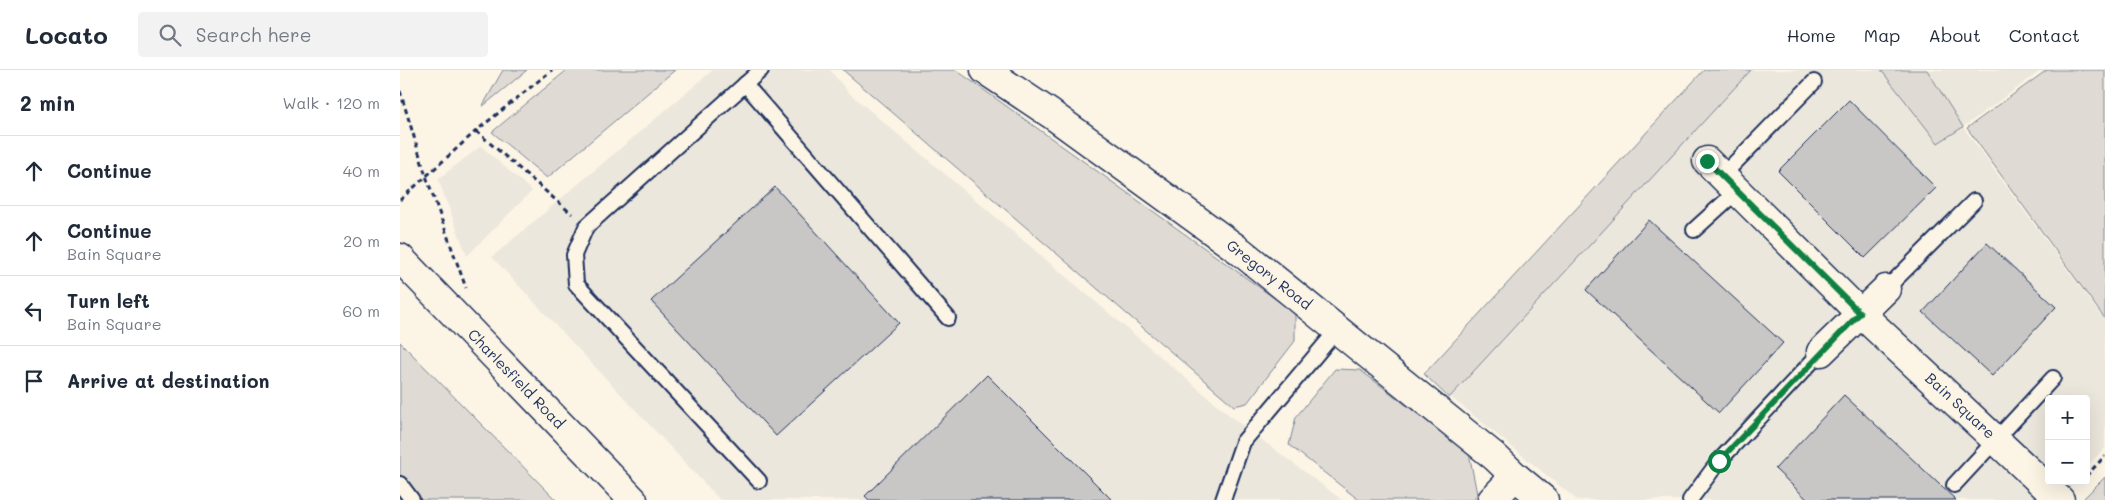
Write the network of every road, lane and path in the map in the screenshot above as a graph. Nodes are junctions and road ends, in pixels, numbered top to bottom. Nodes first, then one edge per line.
1 (552, 70) edge
2 (761, 70) edge
3 (984, 70) edge
4 (1814, 82) dead end
5 (745, 84) junction
6 (400, 91) edge
7 (476, 130) junction
8 (426, 176) junction
9 (1722, 176) junction
10 (400, 200) edge
11 (1974, 201) dead end
12 (586, 227) junction
13 (1694, 230) dead end
14 (400, 258) edge
15 (1886, 289) joint
16 (469, 295) dead end
17 (1860, 313) junction
18 (948, 318) dead end
19 (1337, 330) junction
20 (1821, 352) joint
21 (2053, 378) dead end
22 (1996, 440) junction
23 (2105, 456) edge
24 (2090, 472) edge
25 (1515, 476) junction
26 (759, 481) dead end
27 (400, 484) edge
28 (1954, 485) dead end
29 (412, 500) edge
30 (633, 500) edge
31 (1223, 500) edge
32 (1492, 500) edge
33 (1544, 500) edge
34 (1690, 500) edge
35 (2060, 500) edge

1 - 7 path
2 - 5 lane
3 - 19 street, Gregory Road
4 - 9 lane
5 - 12 lane
5 - 18 lane
6 - 8 path
7 - 8 path
7 - 12 path
8 - 10 path
8 - 16 path
9 - 13 lane
9 - 17 street, Bain Square
11 - 15 lane
12 - 26 lane
14 - 30 street, Charlesfield Road
15 - 17 street
17 - 20 street
17 - 22 street, Bain Square
19 - 25 street, Gregory Road
19 - 31 lane
20 - 34 lane
21 - 22 lane
22 - 28 lane
22 - 35 street, Bain Square
23 - 24 path
25 - 32 street
25 - 33 street, Gregory Road
27 - 29 lane

